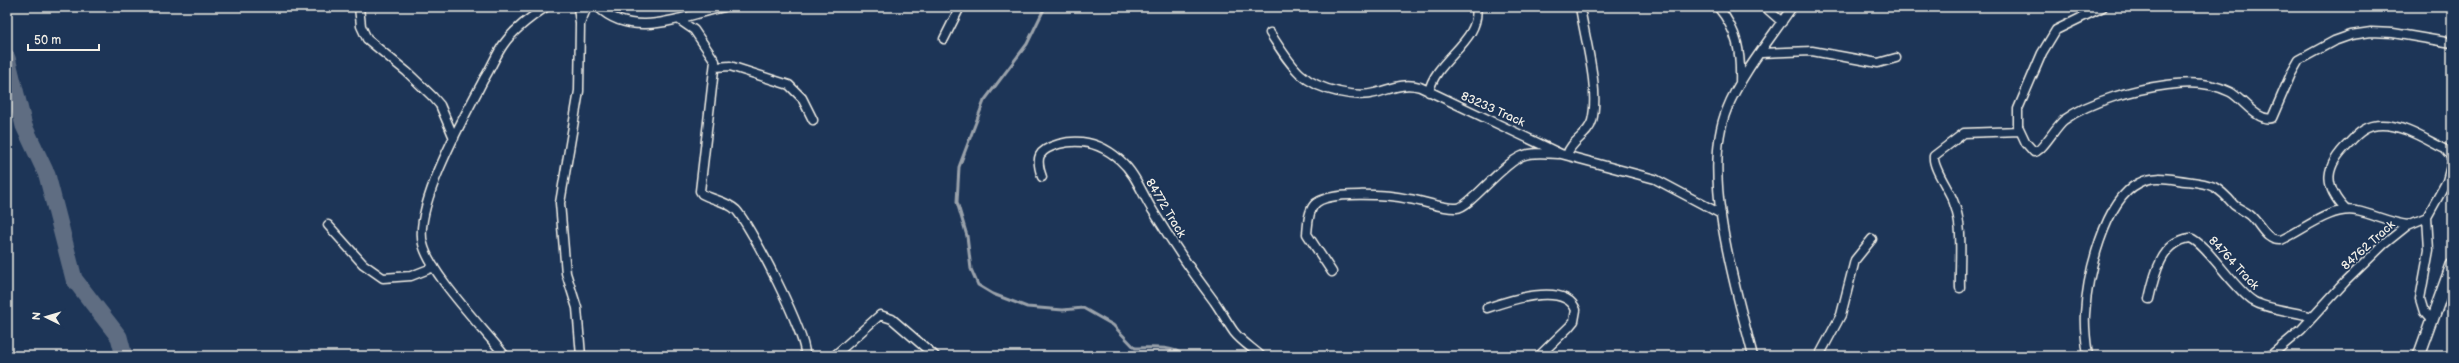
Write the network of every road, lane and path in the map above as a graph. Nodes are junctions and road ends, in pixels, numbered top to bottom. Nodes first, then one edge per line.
1 (359, 7) edge
2 (546, 7) edge
3 (578, 7) edge
4 (587, 7) edge
5 (598, 7) edge
6 (724, 7) edge
7 (960, 7) edge
8 (1476, 7) edge
9 (1580, 7) edge
10 (1718, 7) edge
11 (1765, 7) edge
12 (1792, 7) edge
13 (2103, 7) edge
14 (678, 19) junction
15 (1782, 22) junction
16 (580, 24) junction
17 (1270, 33) dead end
18 (944, 39) dead end
19 (2452, 43) edge
20 (1762, 52) junction
21 (1896, 58) dead end
22 (715, 67) junction
23 (1740, 84) junction
24 (1429, 92) junction
25 (813, 120) dead end
26 (2020, 131) junction
27 (454, 138) junction
28 (1564, 154) junction
29 (2452, 161) edge
30 (1042, 177) dead end
31 (2346, 210) junction
32 (1721, 214) junction
33 (2427, 217) junction
34 (328, 225) dead end
35 (2408, 225) junction
36 (1872, 239) dead end
37 (2452, 265) edge
38 (434, 266) junction
39 (1332, 272) dead end
40 (1960, 288) dead end
41 (2148, 299) dead end
42 (1487, 308) dead end
43 (2313, 316) junction
44 (2432, 320) junction
45 (505, 356) edge
46 (581, 356) edge
47 (805, 356) edge
48 (834, 356) edge
49 (935, 356) edge
50 (1261, 356) edge
51 (1539, 356) edge
52 (1753, 356) edge
53 (1819, 356) edge
54 (2088, 356) edge
55 (2270, 356) edge
56 (2419, 356) edge

1 - 27 street
2 - 27 street
3 - 16 street
4 - 16 street
5 - 14 street
6 - 14 street
7 - 18 street
8 - 24 street
9 - 28 street
10 - 23 street
11 - 15 street
12 - 15 street
13 - 26 street
14 - 22 street
15 - 20 street
16 - 46 street
17 - 24 street, 83233 Track
19 - 26 street
20 - 21 street
20 - 23 street
22 - 25 street
22 - 47 street
23 - 32 street
24 - 28 street, 83233 Track
26 - 40 street
27 - 38 street
28 - 32 street, 83233 Track
28 - 39 street
29 - 31 street
29 - 33 street
30 - 50 street, 84772 Track
31 - 35 street
31 - 54 street
32 - 52 street
33 - 35 street, 84762 Track
33 - 44 street
34 - 38 street
35 - 43 street, 84762 Track
36 - 53 street
37 - 44 main road
38 - 45 street
41 - 43 street, 84764 Track
42 - 51 street
43 - 55 street, 84762 Track
44 - 56 main road
48 - 49 street

